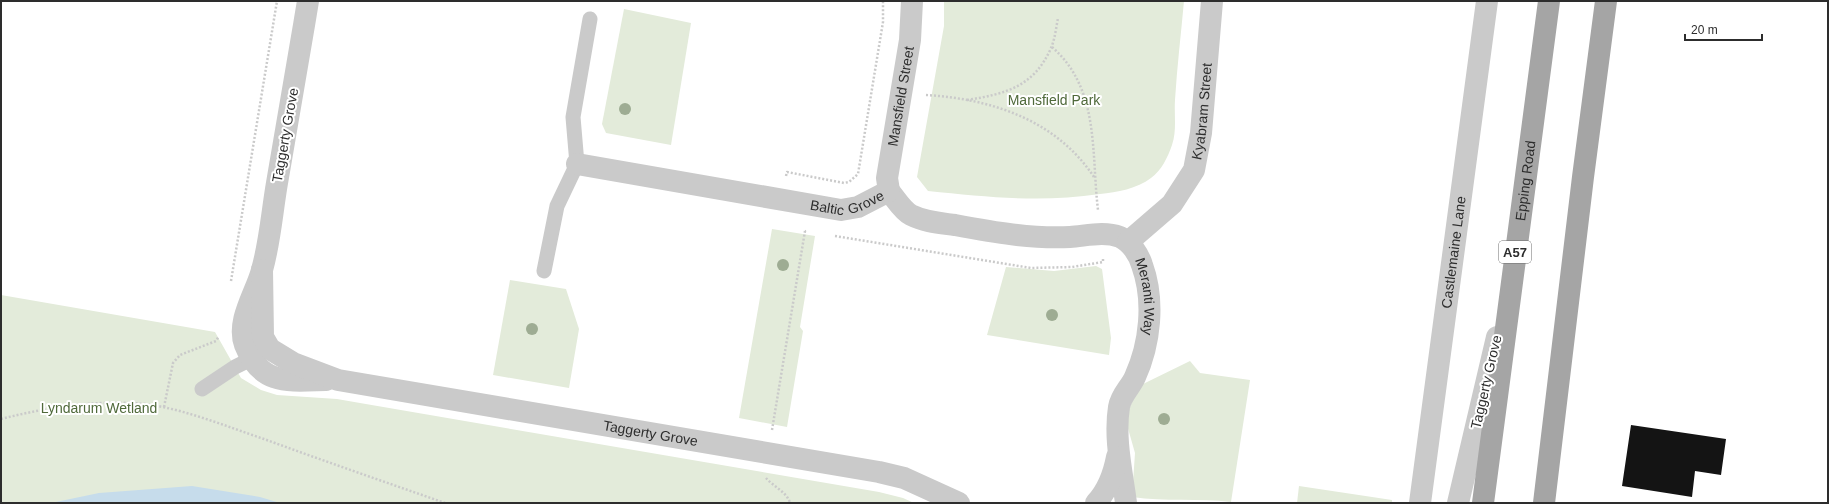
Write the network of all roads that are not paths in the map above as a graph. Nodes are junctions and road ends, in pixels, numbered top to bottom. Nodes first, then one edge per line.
1 (308, 1) edge
2 (912, 1) edge
3 (1212, 1) edge
4 (1487, 1) edge
5 (1549, 1) edge
6 (1606, 1) edge
7 (590, 19) dead end
8 (577, 164) junction
9 (889, 191) junction
10 (1128, 242) junction
11 (1514, 261) junction
12 (544, 271) dead end
13 (261, 354) junction
14 (202, 389) dead end
15 (1118, 446) junction
16 (959, 503) edge
17 (1096, 503) edge
18 (1126, 503) edge
19 (1420, 503) edge
20 (1458, 503) edge
21 (1482, 503) edge
22 (1544, 503) edge

1 - 13 street, Taggerty Grove
2 - 9 street, Mansfield Street
3 - 10 street, Kyabram Street
4 - 19 street, Castlemaine Lane
5 - 11 main road, Epping Road / A57
6 - 22 main road
7 - 8 lane
8 - 9 street, Baltic Grove
8 - 12 lane
9 - 10 street, Baltic Grove
10 - 15 street, Meranti Way
11 - 20 street, Taggerty Grove
11 - 21 main road, Epping Road / A57
13 - 14 lane
13 - 16 street, Taggerty Grove
15 - 17 street, Meranti Way
15 - 18 street, Meranti Way

